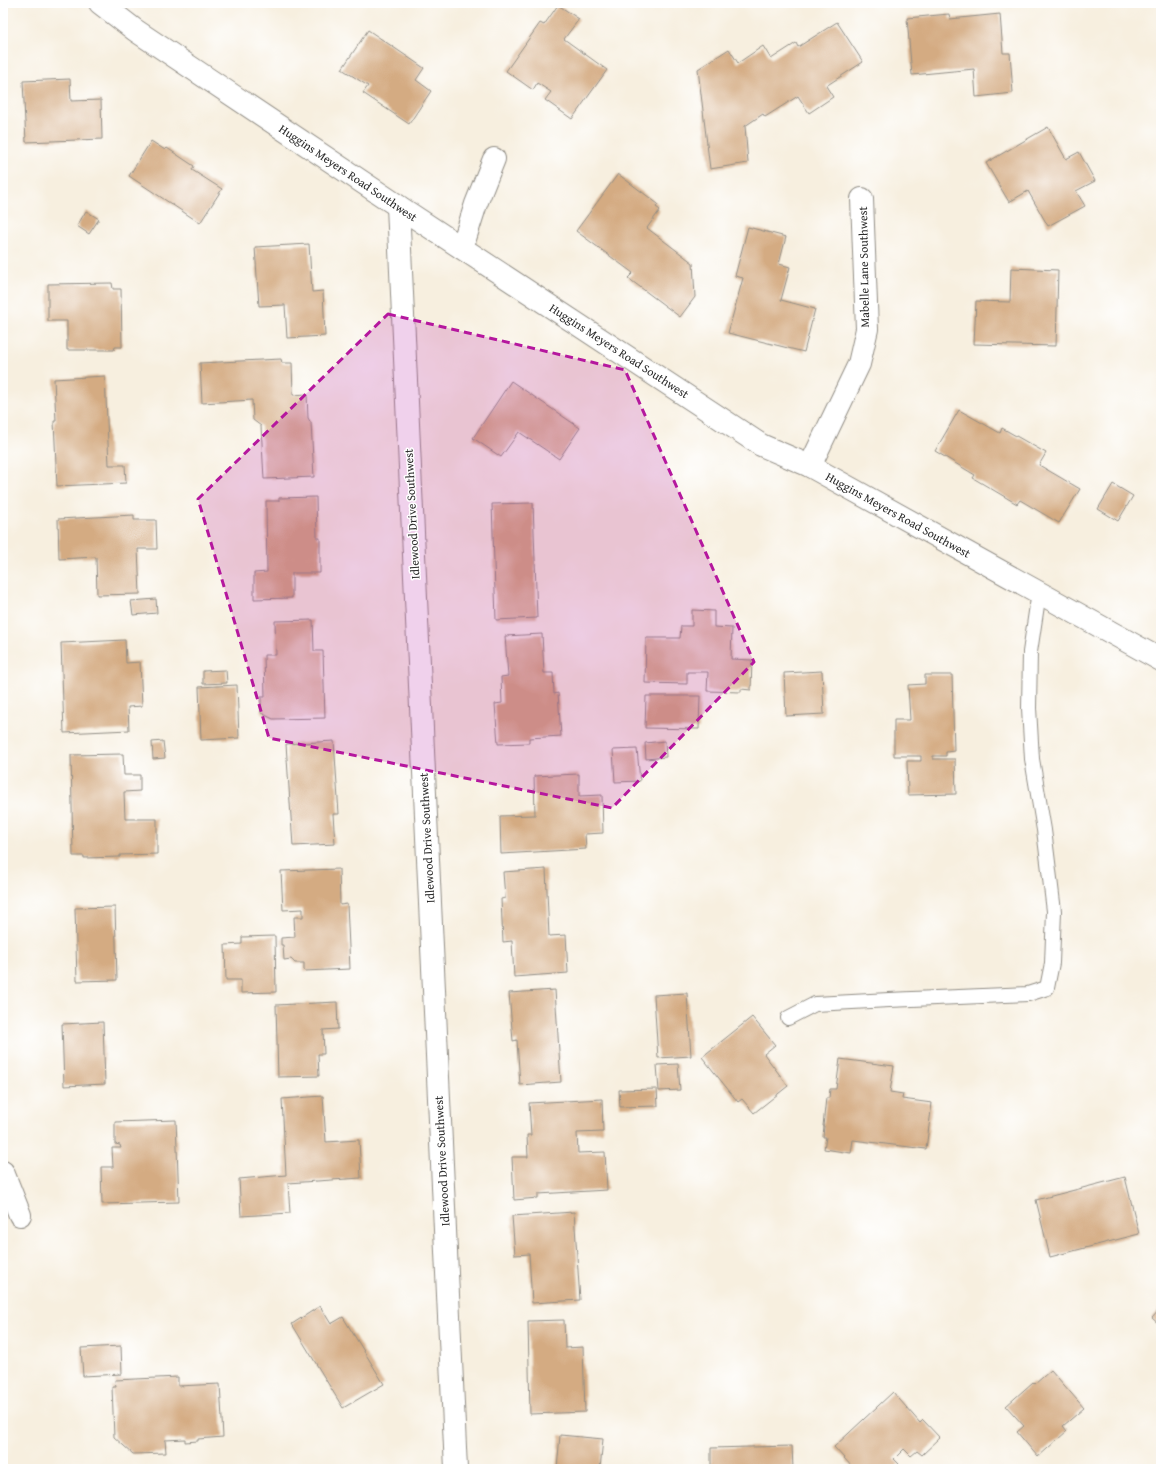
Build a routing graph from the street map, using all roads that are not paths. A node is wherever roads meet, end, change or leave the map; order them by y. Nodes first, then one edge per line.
1 (100, 3) edge
2 (494, 160) dead end
3 (862, 199) dead end
4 (398, 206) junction
5 (463, 243) junction
6 (810, 466) junction
7 (1039, 592) junction
8 (1161, 660) edge
9 (788, 1018) dead end
10 (3, 1172) edge
11 (20, 1215) dead end
12 (456, 1469) edge

1 - 4 street, Huggins Meyers Road Southwest
2 - 5 street
3 - 6 street, Mabelle Lane Southwest
4 - 5 street, Huggins Meyers Road Southwest
4 - 12 street, Idlewood Drive Southwest
5 - 6 street, Huggins Meyers Road Southwest
6 - 7 street, Huggins Meyers Road Southwest
7 - 8 street, Huggins Meyers Road Southwest
7 - 9 lane
10 - 11 street

